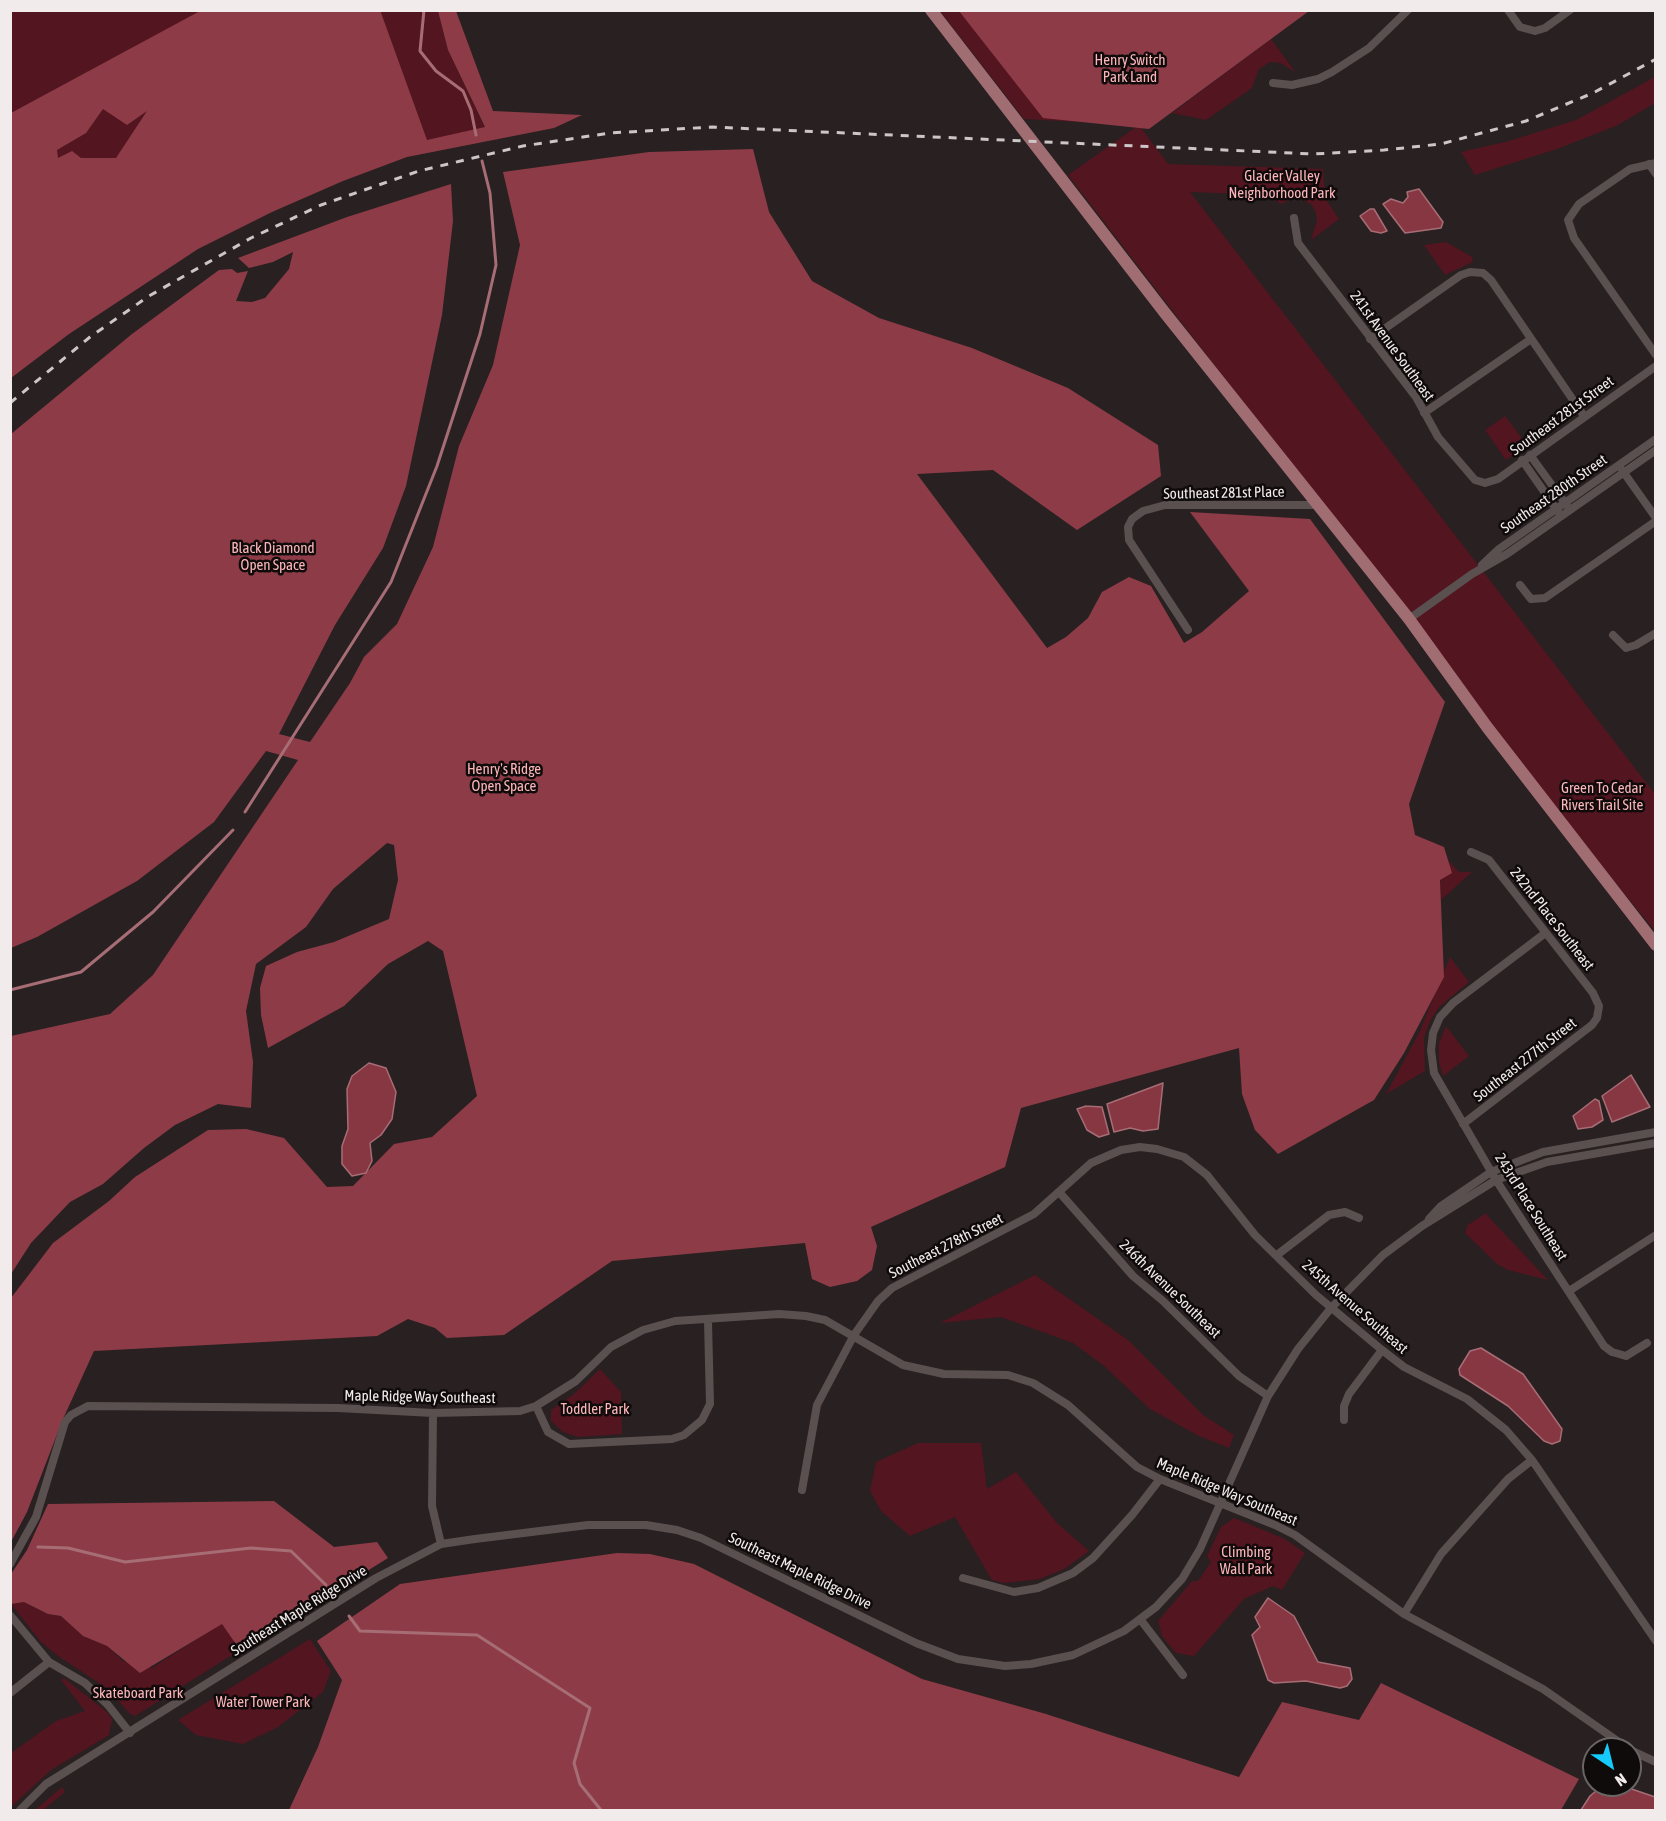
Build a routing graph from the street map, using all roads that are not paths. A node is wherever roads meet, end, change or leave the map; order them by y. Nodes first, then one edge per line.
1 (931, 10) edge
2 (1408, 10) edge
3 (1508, 10) edge
4 (1570, 10) edge
5 (1273, 82) dead end
6 (1652, 164) edge
7 (1656, 174) edge
8 (1294, 218) dead end
9 (1370, 339) junction
10 (1531, 339) junction
11 (1656, 355) edge
12 (1656, 366) edge
13 (1424, 413) junction
14 (1584, 416) junction
15 (1656, 439) edge
16 (1656, 450) edge
17 (1530, 454) junction
18 (1522, 460) junction
19 (1621, 469) junction
20 (1482, 482) joint
21 (1565, 503) junction
22 (1319, 505) junction
23 (1556, 510) junction
24 (1570, 511) junction
25 (1561, 517) junction
26 (1656, 520) edge
27 (1472, 574) junction
28 (1520, 585) dead end
29 (1409, 619) junction
30 (1188, 630) dead end
31 (1656, 633) edge
32 (1613, 635) dead end
33 (1471, 852) dead end
34 (1544, 933) junction
35 (1656, 945) edge
36 (1599, 1014) joint
37 (1463, 1124) junction
38 (1656, 1132) edge
39 (1656, 1143) edge
40 (1140, 1147) joint
41 (1491, 1172) junction
42 (1496, 1180) junction
43 (1060, 1193) junction
44 (1359, 1218) dead end
45 (1422, 1226) junction
46 (1656, 1235) edge
47 (1277, 1255) junction
48 (1569, 1291) junction
49 (1331, 1308) junction
50 (708, 1321) junction
51 (855, 1335) junction
52 (1647, 1343) dead end
53 (1382, 1350) junction
54 (1268, 1396) junction
55 (536, 1406) junction
56 (433, 1413) junction
57 (1344, 1420) dead end
58 (1532, 1460) junction
59 (1160, 1479) junction
60 (802, 1490) dead end
61 (1219, 1502) junction
62 (441, 1544) junction
63 (10, 1564) edge
64 (963, 1578) dead end
65 (1404, 1614) junction
66 (10, 1615) edge
67 (1140, 1620) junction
68 (1656, 1641) edge
69 (49, 1662) junction
70 (1183, 1675) dead end
71 (10, 1693) edge
72 (130, 1733) junction
73 (1613, 1737) edge
74 (1642, 1755) edge
75 (1656, 1762) edge
76 (20, 1810) edge

1 - 22 main road
2 - 5 street
3 - 4 street
6 - 7 street
6 - 11 street
8 - 9 street, 241st Avenue Southeast
9 - 10 street
9 - 13 street, 241st Avenue Southeast
10 - 13 street
10 - 14 street
12 - 14 street, Southeast 281st Street
13 - 20 street, 241st Avenue Southeast
14 - 17 street, Southeast 281st Street
15 - 19 street, Southeast 280th Street
16 - 19 street, Southeast 280th Street
17 - 18 street, Southeast 281st Street
17 - 21 street
18 - 20 street, Southeast 281st Street
18 - 23 street
19 - 21 street, Southeast 280th Street
19 - 24 street, Southeast 280th Street
19 - 26 street
21 - 23 street, Southeast 280th Street
21 - 24 street
22 - 29 main road
22 - 30 street, Southeast 281st Place
23 - 25 street
23 - 27 street, Southeast 280th Street
24 - 25 street, Southeast 280th Street
25 - 27 street, Southeast 280th Street
26 - 28 street
27 - 29 street, Southeast 280th Street
29 - 35 main road
31 - 32 street
33 - 34 street, 242nd Place Southeast
34 - 36 street, 242nd Place Southeast
34 - 37 street, 243rd Place Southeast
36 - 37 street, Southeast 277th Street
37 - 41 street, 243rd Place Southeast
38 - 41 street, Southeast Maple Ridge Drive
39 - 42 street, Southeast Maple Ridge Drive
40 - 43 street, Southeast 278th Street
40 - 47 street, 245th Avenue Southeast
41 - 42 street, 243rd Place Southeast
41 - 45 street, Southeast Maple Ridge Drive
42 - 45 street, Southeast Maple Ridge Drive
42 - 48 street, 243rd Place Southeast
43 - 51 street, Southeast 278th Street
43 - 54 street, 246th Avenue Southeast
44 - 47 street
45 - 49 street, Southeast Maple Ridge Drive
46 - 48 street
47 - 49 street, 245th Avenue Southeast
48 - 52 street, 243rd Place Southeast
49 - 53 street, 245th Avenue Southeast
49 - 54 street, Southeast Maple Ridge Drive
50 - 51 street, Maple Ridge Way Southeast
50 - 55 street, Maple Ridge Way Southeast
50 - 55 street
51 - 59 street, Maple Ridge Way Southeast
51 - 60 street, Southeast 278th Street
53 - 57 street
53 - 58 street, 245th Avenue Southeast
54 - 61 street, Southeast Maple Ridge Drive
55 - 56 street, Maple Ridge Way Southeast
56 - 62 street
56 - 63 street, Maple Ridge Way Southeast
58 - 65 street
58 - 68 street, 245th Avenue Southeast
59 - 61 street, Maple Ridge Way Southeast
59 - 64 street
61 - 65 street, Maple Ridge Way Southeast
61 - 67 street, Southeast Maple Ridge Drive
62 - 67 street, Southeast Maple Ridge Drive
62 - 72 street, Southeast Maple Ridge Drive
65 - 73 street, Maple Ridge Way Southeast
66 - 69 street
67 - 70 street
69 - 71 street
69 - 72 street
72 - 76 street, Southeast Maple Ridge Drive
74 - 75 street, Maple Ridge Way Southeast

